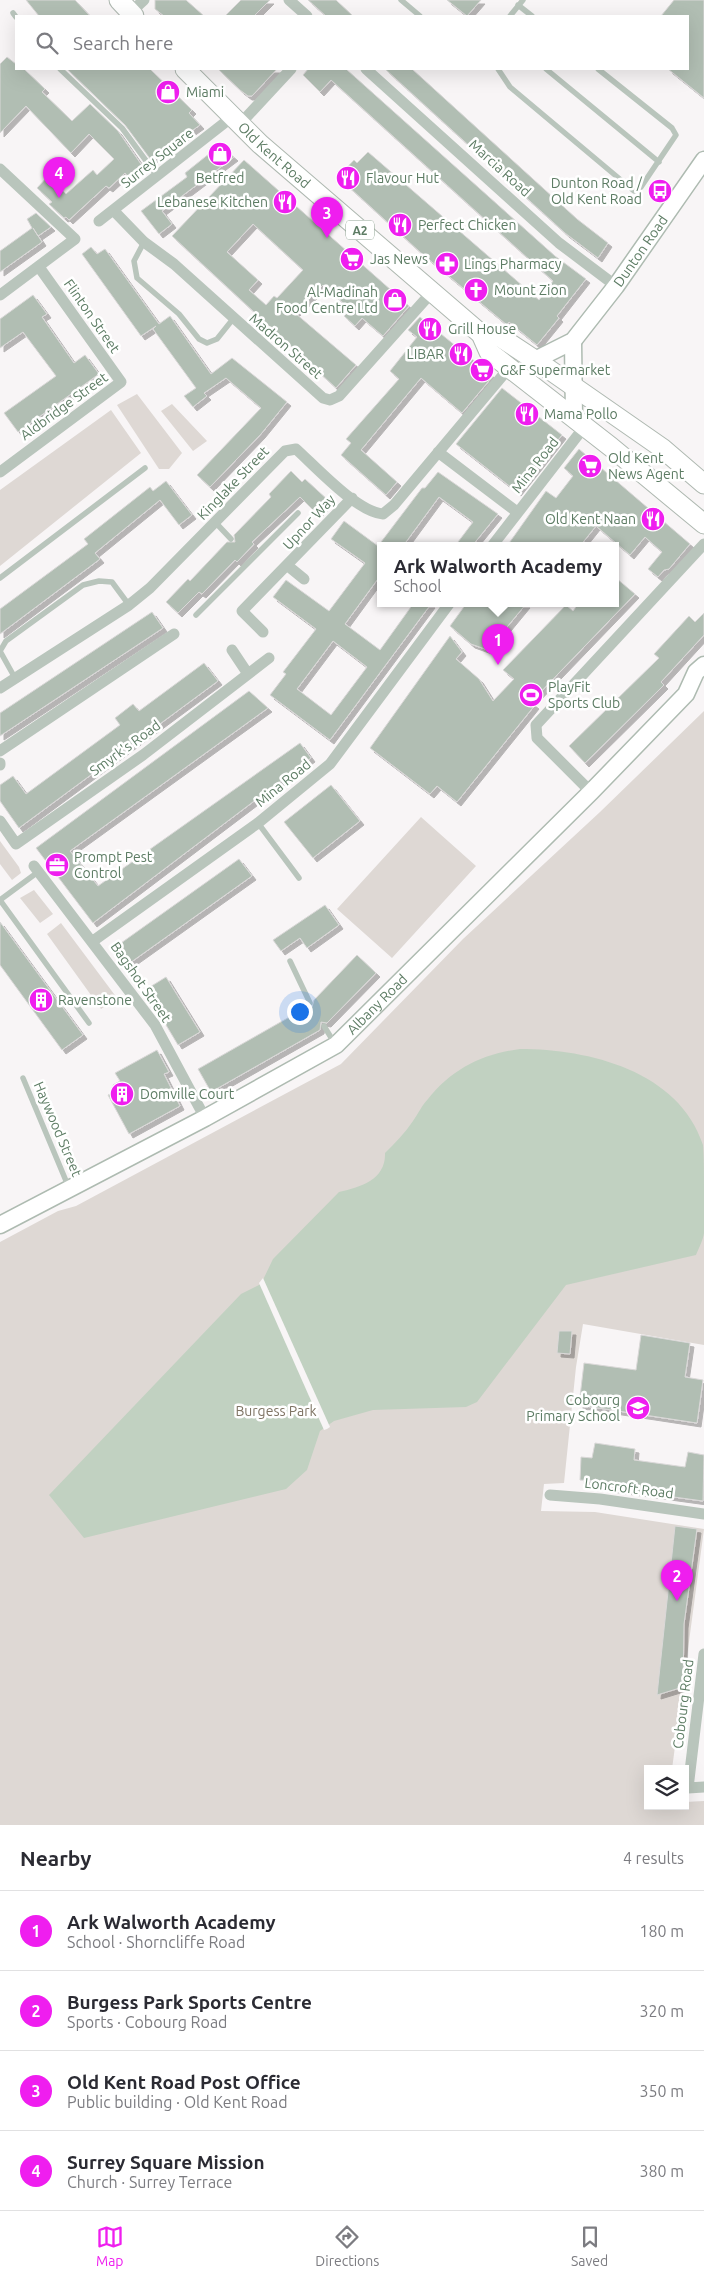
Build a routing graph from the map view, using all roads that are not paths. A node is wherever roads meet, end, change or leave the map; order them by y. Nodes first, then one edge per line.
1 (289, 0) edge
2 (401, 0) edge
3 (521, 3) edge
4 (306, 15) edge
5 (419, 15) edge
6 (511, 15) edge
7 (531, 15) edge
8 (61, 70) edge
9 (186, 70) edge
10 (290, 70) edge
11 (367, 70) edge
12 (499, 70) edge
13 (547, 70) edge
14 (599, 70) edge
15 (236, 121) junction
16 (659, 162) junction
17 (703, 164) edge
18 (0, 169) edge
19 (158, 177) junction
20 (114, 211) junction
21 (99, 221) dead end
22 (144, 242) junction
23 (39, 266) junction
24 (616, 286) junction
25 (432, 292) junction
26 (0, 295) edge
27 (233, 319) junction
28 (482, 334) junction
29 (574, 341) junction
30 (536, 360) junction
31 (509, 368) junction
32 (121, 382) joint
33 (572, 385) junction
34 (579, 422) junction
35 (438, 452) junction
36 (145, 468) dead end
37 (0, 472) edge
38 (704, 484) edge
39 (352, 498) junction
40 (517, 512) junction
41 (298, 513) dead end
42 (215, 522) junction
43 (704, 524) edge
44 (231, 539) dead end
45 (495, 542) edge
46 (704, 544) edge
47 (246, 553) dead end
48 (252, 558) junction
49 (288, 566) junction
50 (0, 578) edge
51 (304, 579) dead end
52 (129, 605) junction
53 (447, 607) edge
54 (196, 615) dead end
55 (263, 632) dead end
56 (174, 634) dead end
57 (232, 650) dead end
58 (269, 658) dead end
59 (704, 665) edge
60 (248, 674) junction
61 (15, 678) junction
62 (704, 687) edge
63 (0, 688) edge
64 (686, 694) junction
65 (0, 751) edge
66 (591, 792) junction
67 (0, 821) edge
68 (258, 823) junction
69 (36, 869) joint
70 (299, 878) dead end
71 (0, 900) edge
72 (93, 941) junction
73 (290, 961) dead end
74 (310, 1003) dead end
75 (88, 1023) dead end
76 (324, 1026) dead end
77 (336, 1046) junction
78 (22, 1078) dead end
79 (204, 1118) junction
80 (69, 1190) junction
81 (0, 1225) edge
82 (550, 1495) dead end
83 (704, 1514) edge
84 (704, 1654) edge
85 (704, 1787) edge

1 - 4 street
2 - 5 lane
3 - 6 lane
3 - 7 lane
8 - 19 lane
9 - 15 highway, Old Kent Road / A2
10 - 15 street, Surrey Square
11 - 24 street, Marcia Road
12 - 16 lane
13 - 16 lane
14 - 16 lane
15 - 19 street, Surrey Square
15 - 25 highway, Old Kent Road / A2
17 - 24 main road, Dunton Road
18 - 23 street
19 - 20 street, Surrey Square
20 - 21 street, Surrey Square
20 - 22 street, Madron Street
22 - 27 street, Madron Street
22 - 27 lane
23 - 26 street
23 - 32 street, Flinton Street
24 - 29 main road, Dunton Road
25 - 27 street, Madron Street
25 - 28 highway, Old Kent Road / A2
28 - 30 highway, Old Kent Road / A2
28 - 31 highway, Old Kent Road / A2
29 - 30 main road, Dunton Road
29 - 33 main road
30 - 33 highway, Old Kent Road / A2
31 - 34 highway, Old Kent Road / A2
31 - 35 street, Kinglake Street
32 - 37 street, Aldbridge Street
33 - 34 main road
33 - 38 highway, Old Kent Road / A2
34 - 40 street, Mina Road
34 - 43 highway, Old Kent Road / A2
35 - 39 street, Kinglake Street
35 - 40 street
36 - 50 lane
39 - 42 street, Kinglake Street
39 - 49 street, Upnor Way
40 - 45 street, Mina Road
41 - 48 lane
42 - 44 lane
42 - 52 street, Kinglake Street
46 - 66 street
47 - 48 lane
48 - 54 lane
49 - 51 street, Upnor Way
49 - 55 street, Upnor Way
52 - 61 street, Kinglake Street
52 - 61 lane
53 - 68 street, Mina Road
56 - 65 street
57 - 60 street
58 - 60 street, Smyrk's Road
59 - 64 main road, Albany Road
60 - 67 street, Smyrk's Road
61 - 63 street, Kinglake Street
62 - 64 main road, Albany Road
64 - 66 main road, Albany Road
66 - 77 main road, Albany Road
68 - 70 lane
68 - 72 street, Mina Road
69 - 71 lane, Bagshot Street
69 - 72 street, Bagshot Street
71 - 75 lane, Bagshot Street
72 - 79 street, Bagshot Street
73 - 74 lane
76 - 77 lane
77 - 79 main road, Albany Road
78 - 80 lane, Haywood Street
79 - 80 main road, Albany Road
80 - 81 main road, Albany Road
82 - 83 street, Loncroft Road
84 - 85 street, Cobourg Road

